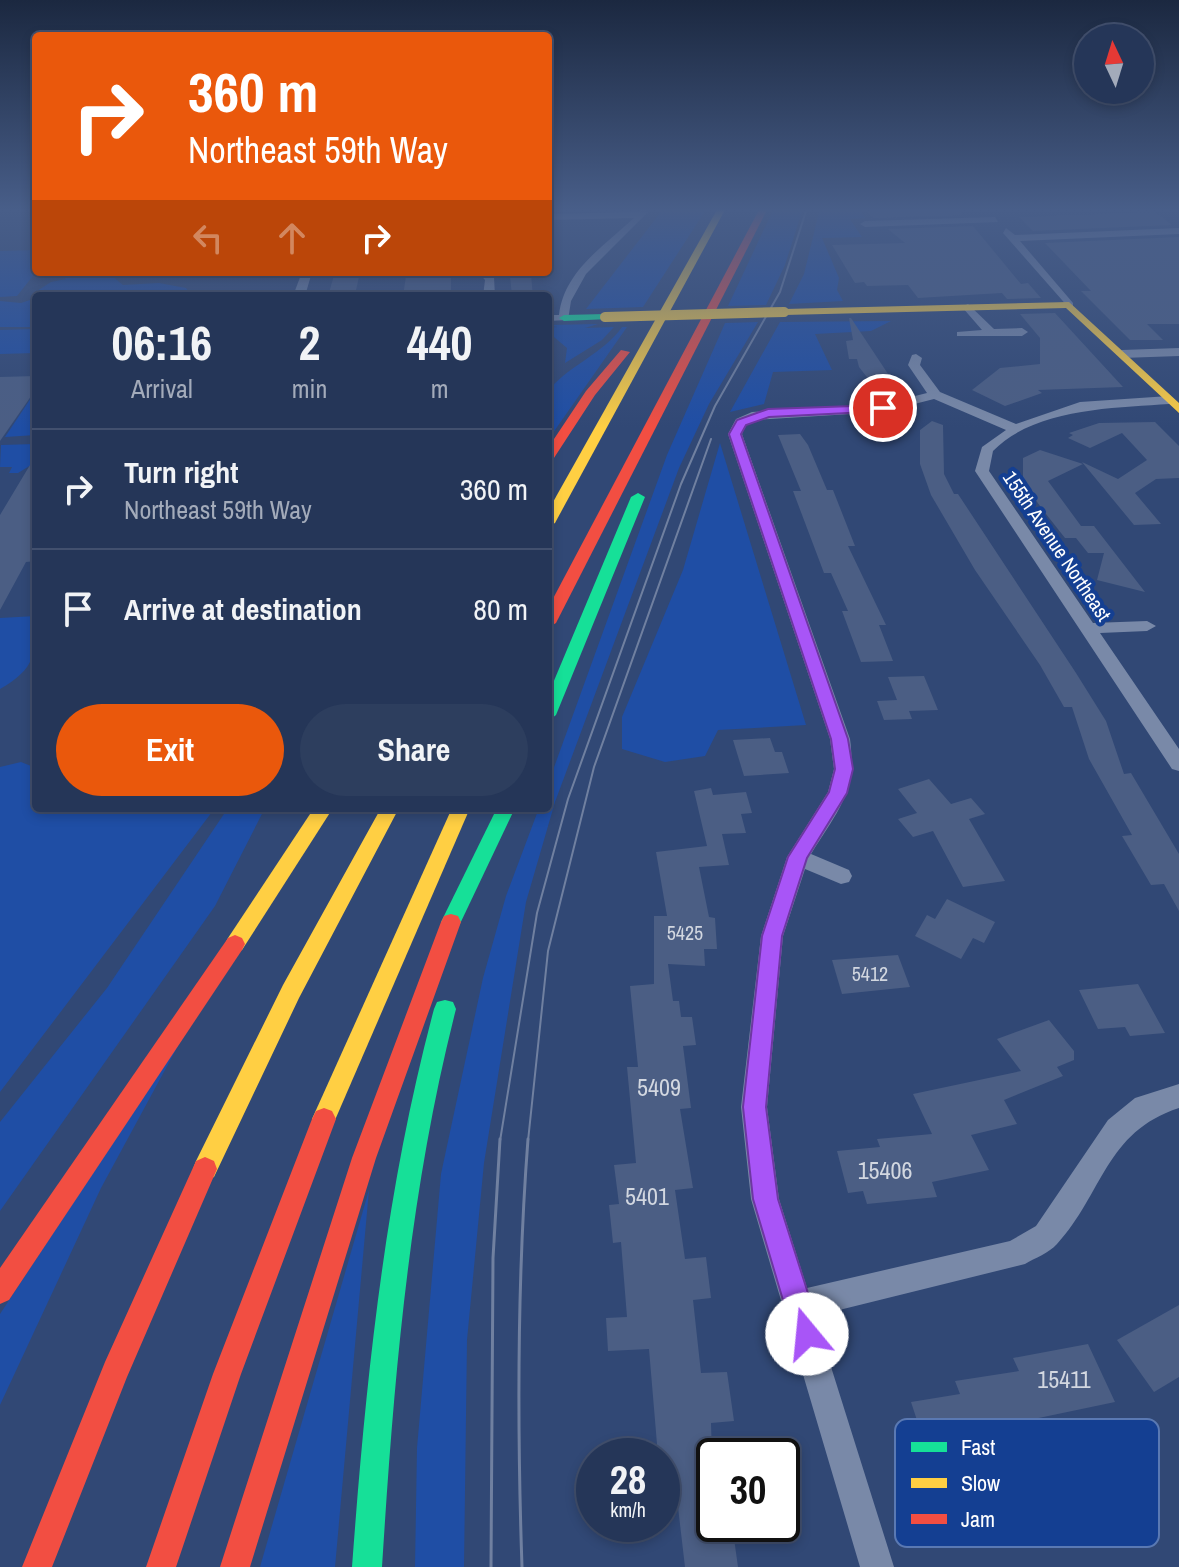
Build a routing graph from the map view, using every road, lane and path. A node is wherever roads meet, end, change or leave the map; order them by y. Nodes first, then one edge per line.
1 (576, 281) edge
2 (680, 281) edge
3 (727, 281) edge
4 (1049, 281) edge
5 (668, 302) junction
6 (1069, 305) junction
7 (968, 307) junction
8 (556, 318) edge
9 (704, 326) junction
10 (1022, 332) dead end
11 (991, 333) junction
12 (961, 334) dead end
13 (1179, 352) edge
14 (1122, 354) junction
15 (916, 358) dead end
16 (935, 395) junction
17 (1174, 404) edge
18 (1016, 429) junction
19 (552, 452) edge
20 (552, 516) edge
21 (552, 615) edge
22 (1147, 626) dead end
23 (1088, 628) junction
24 (552, 706) edge
25 (1179, 764) edge
26 (321, 812) edge
27 (388, 812) edge
28 (459, 812) edge
29 (506, 812) edge
30 (507, 812) edge
31 (798, 857) junction
32 (841, 876) dead end
33 (476, 913) dead end
34 (451, 988) dead end
35 (1179, 1096) edge
36 (0, 1291) edge
37 (799, 1305) junction
38 (37, 1567) edge
39 (161, 1567) edge
40 (235, 1567) edge
41 (367, 1567) edge
42 (877, 1567) edge

1 - 8 street
2 - 5 main road
3 - 9 main road
4 - 6 street
5 - 19 main road
5 - 20 main road
6 - 7 main road
6 - 14 main road
7 - 8 main road, bridge
7 - 11 street
9 - 21 main road
9 - 24 main road
10 - 11 street
11 - 12 street
13 - 14 street
14 - 17 main road
15 - 16 street
16 - 18 street
16 - 31 street
17 - 18 street, 155th Avenue Northeast
18 - 23 street, 155th Avenue Northeast
22 - 23 street
23 - 25 street, 155th Avenue Northeast
26 - 36 main road
27 - 38 main road
28 - 39 main road
29 - 40 main road
30 - 33 main road
31 - 32 street
31 - 37 street
34 - 41 main road
35 - 37 street
37 - 42 street

